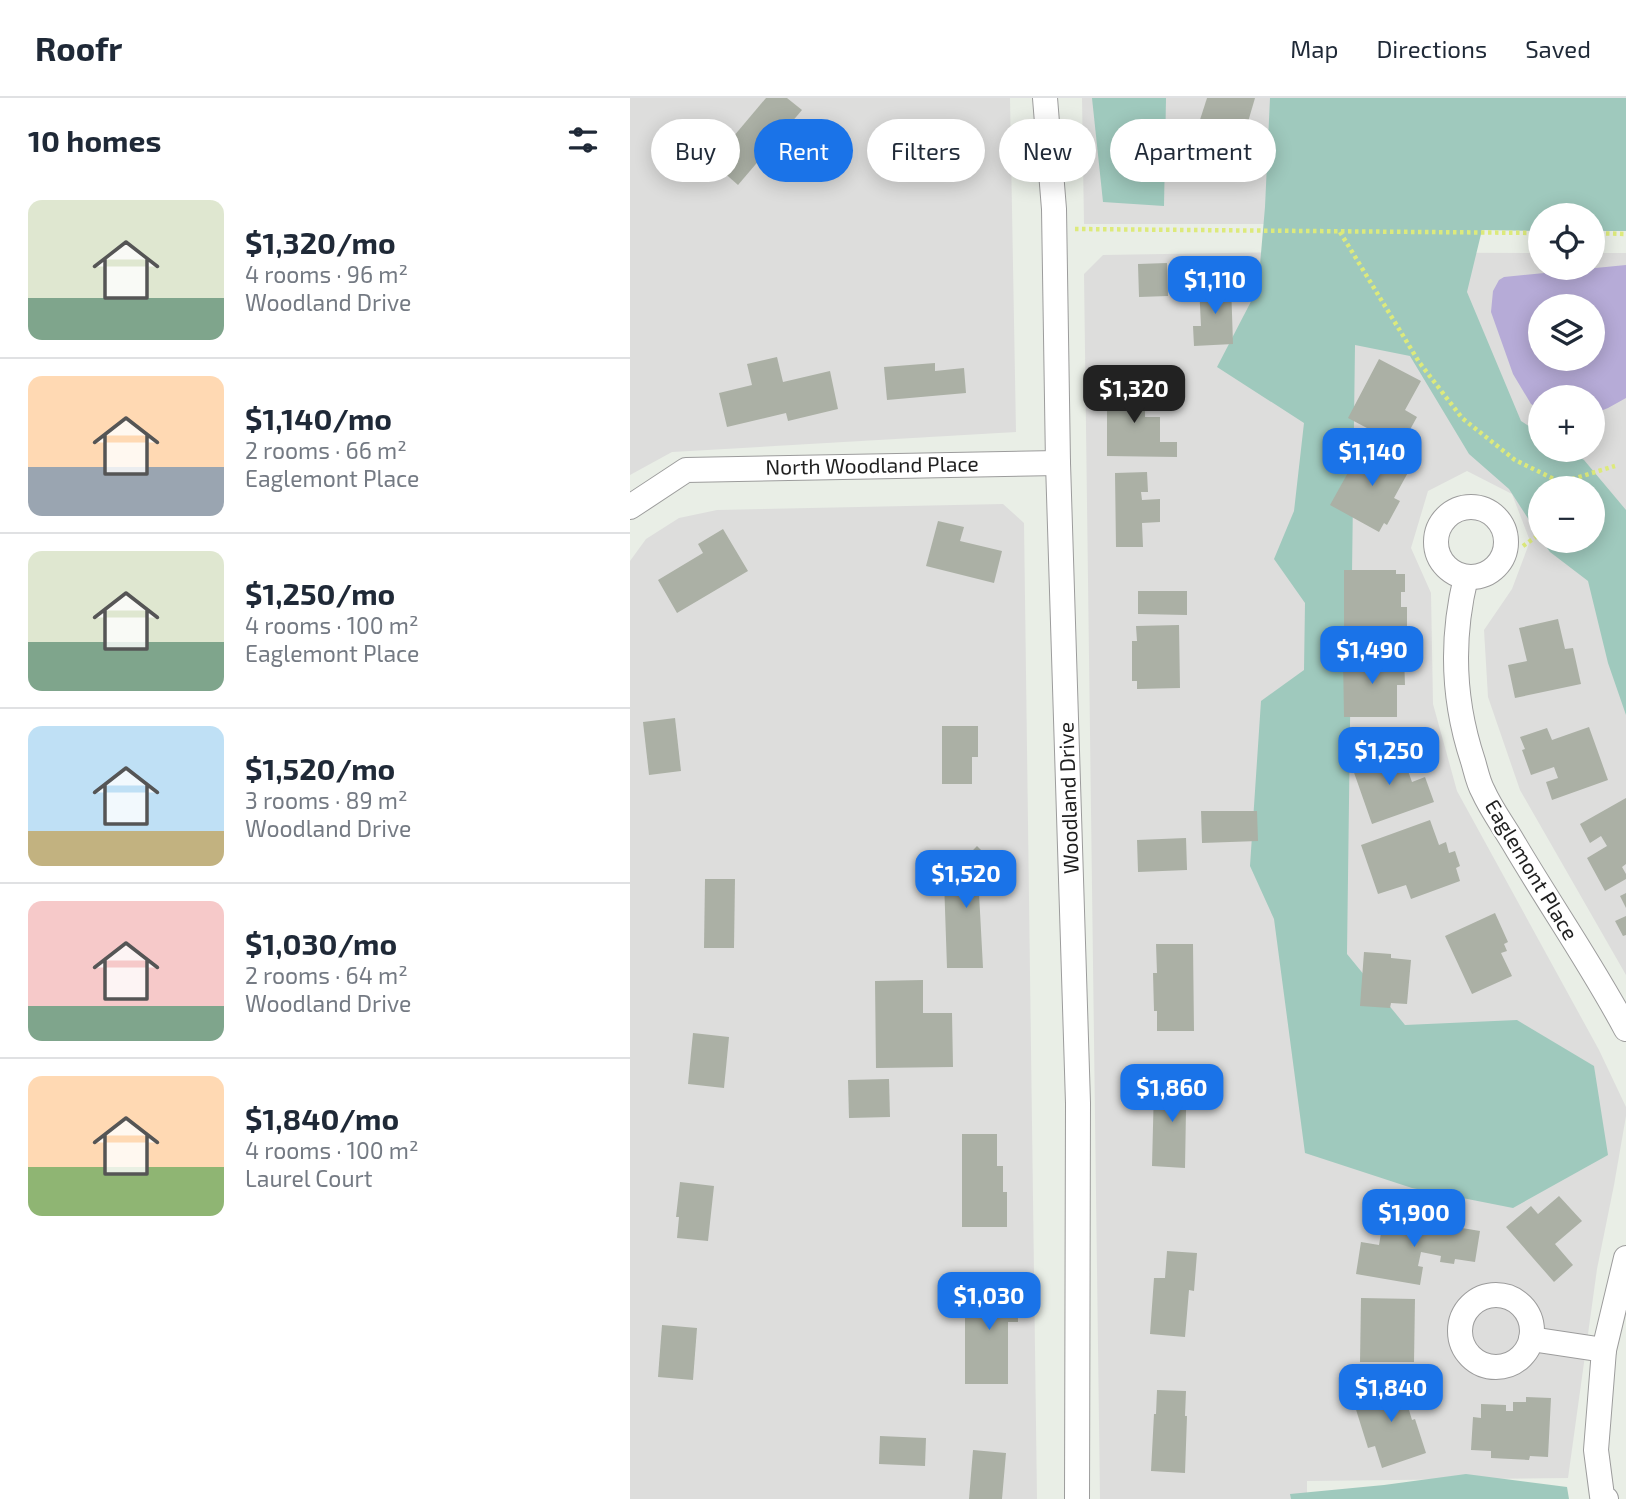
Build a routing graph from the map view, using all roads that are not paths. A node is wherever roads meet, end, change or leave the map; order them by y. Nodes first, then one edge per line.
1 (1045, 98) edge
2 (1058, 463) junction
3 (630, 507) edge
4 (1466, 577) dead end
5 (1626, 1029) edge
6 (1626, 1258) edge
7 (1531, 1339) dead end
8 (1604, 1350) junction
9 (1077, 1499) edge
10 (1606, 1499) edge

1 - 2 street, Woodland Drive
2 - 3 street, North Woodland Place
2 - 9 street, Woodland Drive
4 - 5 street, Eaglemont Place
6 - 8 street
7 - 8 street
8 - 10 street

